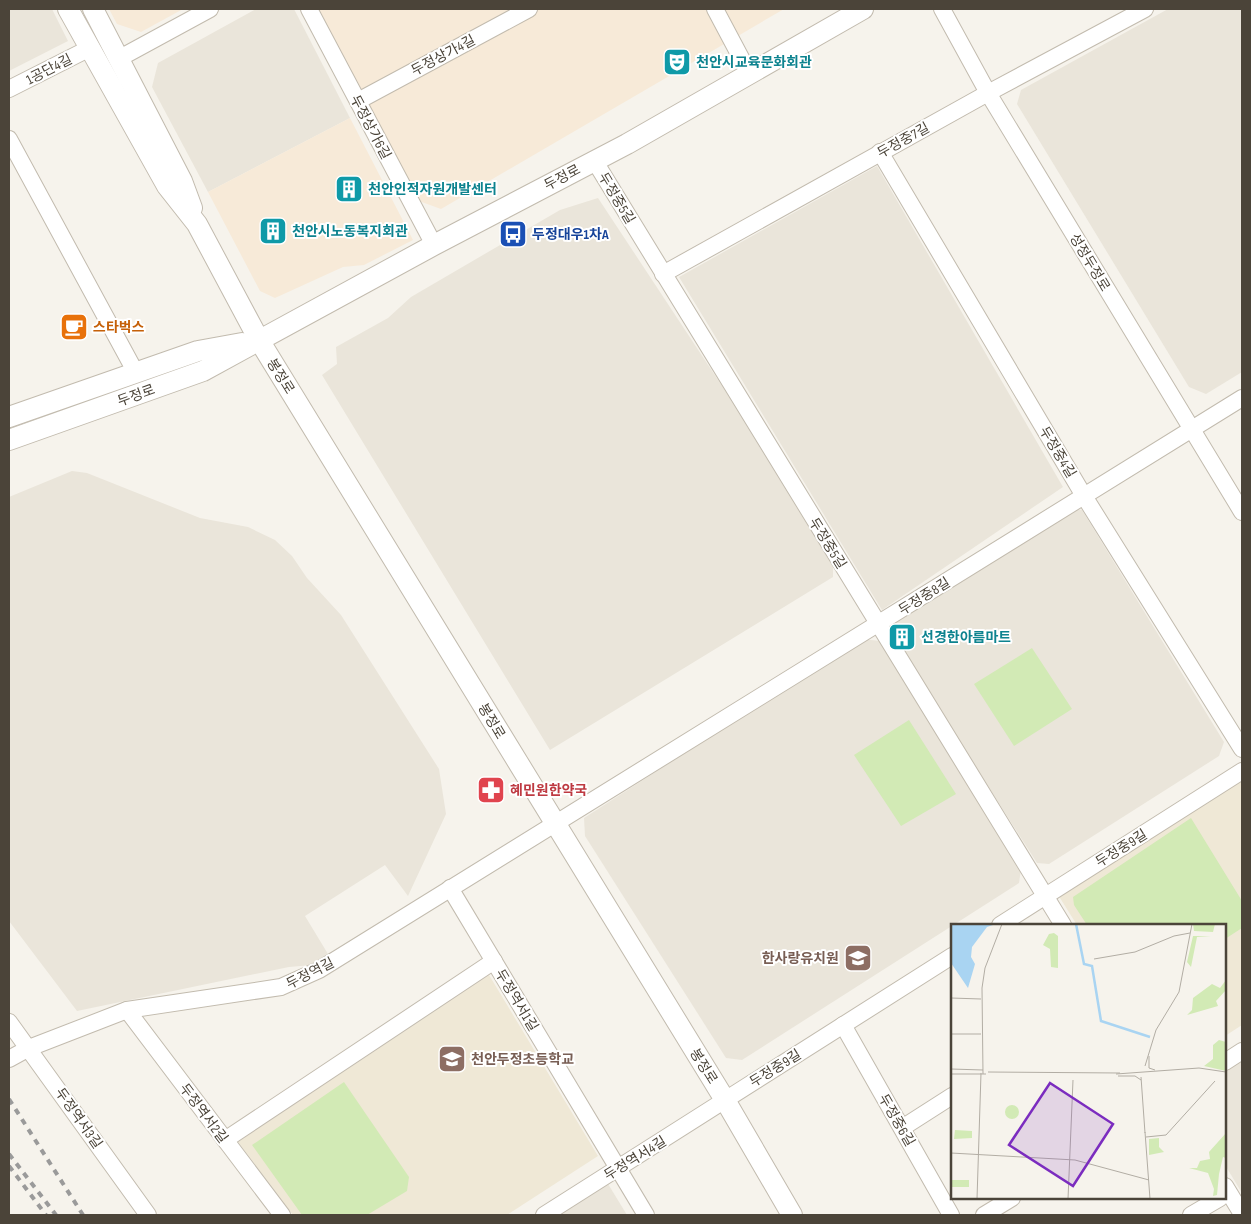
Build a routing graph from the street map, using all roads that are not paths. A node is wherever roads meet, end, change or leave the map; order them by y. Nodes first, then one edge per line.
1 (68, 9) edge
2 (93, 9) edge
3 (210, 9) edge
4 (309, 9) edge
5 (529, 9) edge
6 (715, 9) edge
7 (863, 9) edge
8 (942, 9) edge
9 (1145, 9) edge
10 (90, 48) junction
11 (118, 58) junction
12 (749, 73) junction
13 (9, 89) edge
14 (988, 92) junction
15 (358, 101) junction
16 (9, 139) edge
17 (880, 152) junction
18 (594, 160) junction
19 (197, 224) junction
20 (434, 245) junction
21 (663, 274) junction
22 (259, 340) junction
23 (136, 373) junction
24 (1242, 398) edge
25 (9, 417) edge
26 (1191, 429) junction
27 (9, 440) edge
28 (1084, 496) junction
29 (1242, 512) edge
30 (878, 624) junction
31 (1242, 749) edge
32 (1242, 771) edge
33 (555, 826) junction
34 (450, 888) junction
35 (1045, 896) junction
36 (1002, 924) edge
37 (1062, 924) edge
38 (951, 957) edge
39 (494, 962) junction
40 (127, 1010) junction
41 (9, 1022) edge
42 (843, 1025) junction
43 (29, 1048) junction
44 (1242, 1051) edge
45 (9, 1059) edge
46 (1226, 1061) edge
47 (951, 1097) edge
48 (725, 1100) junction
49 (902, 1128) junction
50 (225, 1140) junction
51 (618, 1168) junction
52 (1226, 1195) edge
53 (1010, 1199) edge
54 (1215, 1199) edge
55 (1242, 1214) edge
56 (148, 1215) edge
57 (282, 1215) edge
58 (544, 1215) edge
59 (646, 1215) edge
60 (792, 1215) edge
61 (951, 1215) edge
62 (984, 1215) edge
63 (1191, 1215) edge

1 - 10 street, 봉정로
2 - 11 street, 봉정로
3 - 11 street
4 - 15 street, 두정상가6길
5 - 15 street, 두정상가4길
6 - 12 street
7 - 12 street, 두정로
8 - 14 street, 성정두정로
9 - 14 street, 두정중7길
10 - 13 street, 1공단4길
10 - 19 street, 봉정로
11 - 19 street, 봉정로
12 - 18 street, 두정로
14 - 17 street, 두정중7길
14 - 26 street, 성정두정로
15 - 20 street, 두정상가6길
16 - 23 street
17 - 21 street, 두정중7길
17 - 28 street, 두정중4길
18 - 20 street, 두정로
18 - 21 street, 두정중5길
19 - 22 street, 봉정로
20 - 22 street, 두정로
21 - 30 street, 두정중5길
22 - 23 street, 두정로
22 - 27 street, 두정로
22 - 33 street, 봉정로
23 - 25 street, 두정로
24 - 26 street, 두정중8길
26 - 28 street, 두정중8길
26 - 29 street, 성정두정로
28 - 30 street, 두정중8길
28 - 31 street, 두정중4길
30 - 33 street, 두정중8길
30 - 35 street, 두정중5길
32 - 35 street, 두정중9길
33 - 34 street, 두정역길
33 - 48 street, 봉정로
34 - 39 street, 두정역서1길
34 - 40 street, 두정역길
35 - 36 street, 두정중9길
35 - 37 street, 두정중5길
38 - 42 street, 두정중9길
39 - 50 street
39 - 51 street, 두정역서1길
40 - 43 street, 두정역길
40 - 50 street, 두정역서2길
41 - 43 street, 두정역서3길
42 - 48 street, 두정중9길
42 - 49 street, 두정중6길
43 - 45 street, 두정역길
43 - 56 street, 두정역서3길
44 - 46 street
47 - 49 street
48 - 51 street, 두정역서4길
48 - 60 street, 봉정로
49 - 61 street, 두정중6길
50 - 57 street, 두정역서2길
51 - 58 street, 두정역서4길
51 - 59 street, 두정역서1길
52 - 55 street
53 - 62 street
54 - 63 street

